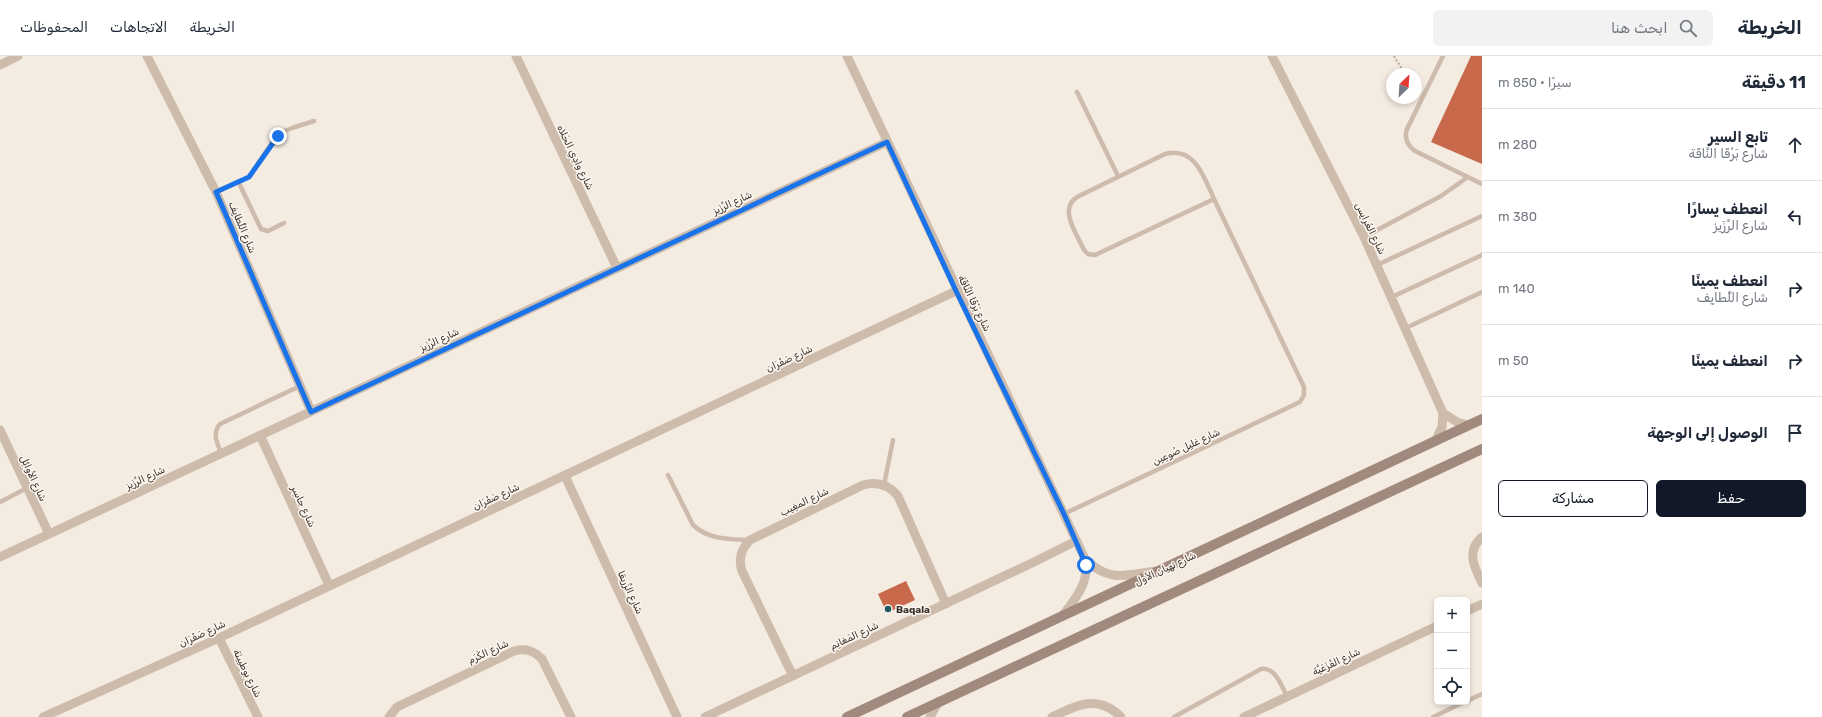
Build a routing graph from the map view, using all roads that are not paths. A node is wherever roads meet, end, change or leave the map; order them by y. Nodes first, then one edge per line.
1 (18, 56) edge
2 (147, 56) edge
3 (516, 56) edge
4 (847, 56) edge
5 (1272, 56) edge
6 (1443, 56) edge
7 (0, 65) edge
8 (1077, 92) dead end
9 (314, 121) dead end
10 (887, 142) junction
11 (1118, 176) junction
12 (1468, 177) junction
13 (239, 183) junction
14 (1482, 184) edge
15 (216, 192) junction
16 (1214, 199) junction
17 (1482, 216) edge
18 (284, 223) dead end
19 (1364, 237) junction
20 (1482, 255) edge
21 (1377, 265) junction
22 (617, 268) junction
23 (956, 291) junction
24 (1482, 292) edge
25 (1392, 297) junction
26 (1406, 328) junction
27 (300, 386) junction
28 (311, 412) junction
29 (1443, 413) junction
30 (1482, 419) edge
31 (1467, 426) junction
32 (0, 430) edge
33 (260, 435) junction
34 (894, 440) dead end
35 (1436, 440) junction
36 (1482, 449) edge
37 (221, 453) junction
38 (668, 475) dead end
39 (565, 476) junction
40 (884, 485) junction
41 (27, 488) junction
42 (0, 502) edge
43 (1064, 514) junction
44 (49, 534) junction
45 (1482, 537) edge
46 (750, 540) junction
47 (1076, 541) junction
48 (0, 557) edge
49 (1085, 559) junction
50 (1161, 570) junction
51 (1482, 583) edge
52 (329, 585) junction
53 (946, 604) junction
54 (1482, 604) edge
55 (1470, 610) edge
56 (1063, 615) junction
57 (1434, 627) edge
58 (219, 638) junction
59 (793, 676) junction
60 (1482, 694) edge
61 (1287, 696) junction
62 (1470, 699) edge
63 (940, 700) junction
64 (1458, 705) edge
65 (43, 717) edge
66 (258, 717) edge
67 (389, 717) edge
68 (571, 717) edge
69 (677, 717) edge
70 (705, 717) edge
71 (847, 717) edge
72 (907, 717) edge
73 (930, 717) edge
74 (1052, 717) edge
75 (1120, 717) edge
76 (1174, 717) edge
77 (1244, 717) edge
78 (1433, 717) edge

1 - 7 street
2 - 15 street, شارع اللَّطايِف
3 - 22 street, شارع وادِي الحَلاه
4 - 10 street, شارع بَرْقَا النَّاقَة
5 - 19 street, شارع الغَرايِس
6 - 12 lane
8 - 11 lane
9 - 13 lane
10 - 22 street, شارع الرِّزَيز
10 - 23 street, شارع بَرْقَا النَّاقَة
11 - 16 lane
11 - 16 lane
12 - 14 lane
12 - 19 lane
13 - 15 lane
13 - 18 lane
15 - 27 street, شارع اللَّطايِف
16 - 43 lane, شارع غليل صُوعِين
17 - 21 lane
19 - 21 street, شارع الغَرايِس
20 - 25 lane
21 - 25 street, شارع الغَرايِس
22 - 28 street, شارع الرِّزَيز
23 - 39 street, شارع صَفْرَان
23 - 43 street, شارع بَرْقَا النَّاقَة
24 - 26 lane
25 - 26 street, شارع الغَرايِس
26 - 29 street, شارع الغَرايِس
27 - 28 street, شارع اللَّطايِف
27 - 37 lane
28 - 33 street, شارع الرِّزَيز
29 - 31 street
29 - 35 street
30 - 31 main road, شارع نهيان الأول
31 - 35 main road, شارع نهيان الأول
32 - 41 street, شارع الأوائِل
33 - 37 street, شارع الرِّزَيز
33 - 52 street, شارع جاسِر
34 - 40 lane
35 - 50 main road, شارع نهيان الأول
36 - 63 main road
37 - 44 street, شارع الرِّزَيز
38 - 46 lane
39 - 52 street, شارع صَفْرَان
39 - 69 street, شارع الزِّريقا
40 - 46 street, شارع المغِيب
40 - 53 street
41 - 42 lane
41 - 44 street, شارع الأوائِل
43 - 47 street, شارع بَرْقَا النَّاقَة
44 - 48 street, شارع الرِّزَيز
45 - 51 street
46 - 59 street
47 - 49 street, شارع بَرْقَا النَّاقَة
47 - 53 street, شارع المَغانِم
49 - 50 street, شارع بَرْقَا النَّاقَة
49 - 56 street, شارع بَرْقَا النَّاقَة
50 - 56 main road, شارع نهيان الأول
52 - 58 street, شارع صَفْرَان
53 - 59 street, شارع المَغانِم
54 - 55 street
56 - 71 main road, شارع نهيان الأول
57 - 61 street, شارع الفْزَعَيَّة
58 - 65 street, شارع صَفْرَان
58 - 66 street, شارع بوطيينَة
59 - 70 street, شارع المَغانِم
60 - 62 lane
61 - 76 lane
61 - 77 street, شارع الفْزَعَيَّة
63 - 72 main road
63 - 73 street
64 - 78 lane
67 - 68 street, شارع الكَرَم
74 - 75 street

